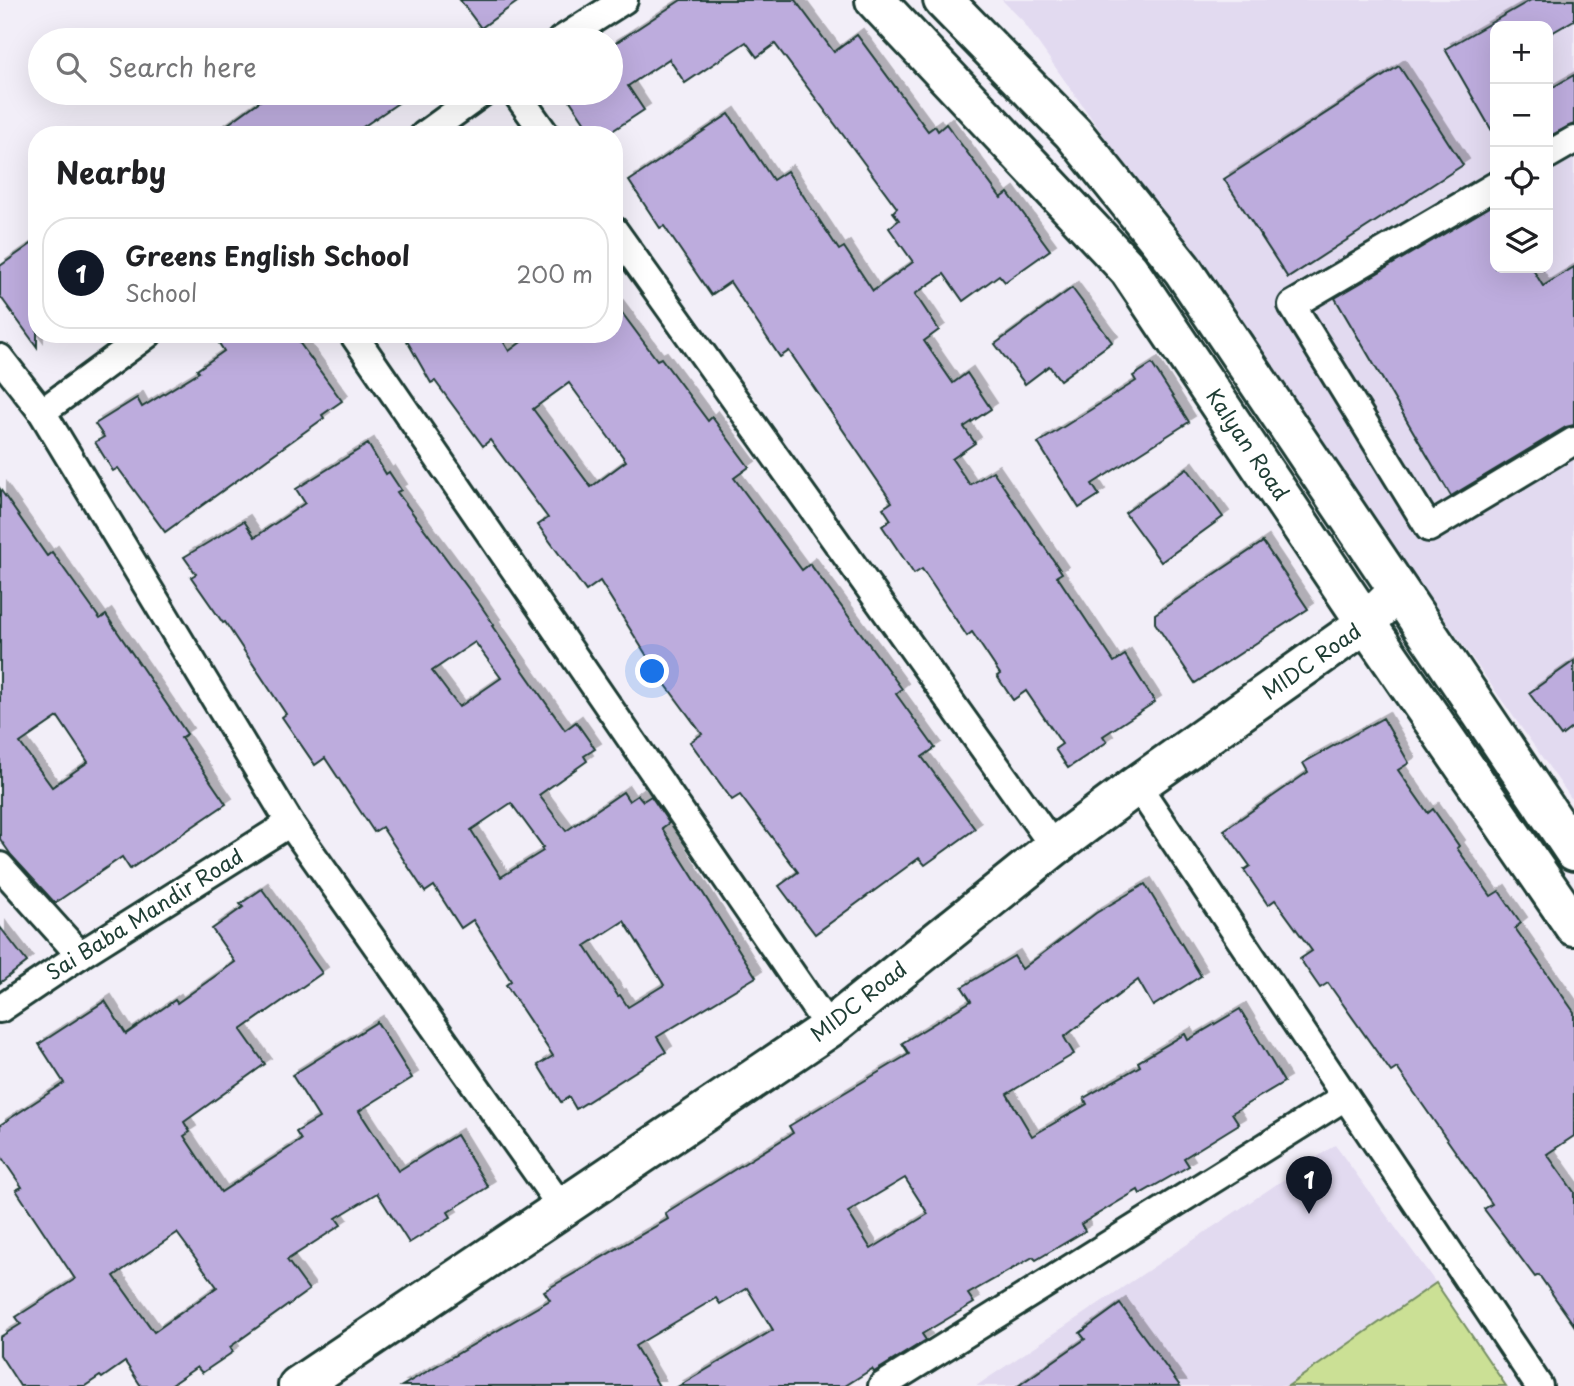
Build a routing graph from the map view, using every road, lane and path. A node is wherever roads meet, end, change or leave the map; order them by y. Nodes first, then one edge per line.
1 (624, 0) edge
2 (875, 0) edge
3 (943, 0) edge
4 (580, 28) edge
5 (465, 105) edge
6 (525, 105) edge
7 (436, 126) edge
8 (540, 126) edge
9 (1574, 140) edge
10 (1553, 152) edge
11 (1490, 189) edge
12 (623, 243) edge
13 (136, 343) edge
14 (359, 343) edge
15 (1232, 343) junction
16 (0, 358) edge
17 (1193, 366) junction
18 (42, 412) junction
19 (1574, 441) edge
20 (1398, 590) junction
21 (1367, 624) junction
22 (1137, 785) junction
23 (290, 824) junction
24 (1054, 848) junction
25 (1574, 851) edge
26 (0, 866) edge
27 (1574, 926) edge
28 (80, 954) junction
29 (0, 1009) edge
30 (829, 1028) junction
31 (1345, 1097) junction
32 (562, 1208) junction
33 (298, 1386) edge
34 (882, 1386) edge
35 (1539, 1386) edge

1 - 4 street
2 - 17 main road, Kalyan Road
3 - 15 main road
5 - 7 street
6 - 8 street
9 - 10 street
11 - 19 street
12 - 24 street
13 - 18 street
14 - 30 street
15 - 17 main road
15 - 20 main road
16 - 18 street
17 - 21 main road, Kalyan Road
18 - 23 street
20 - 21 main road, MIDC Road
20 - 25 main road
21 - 22 main road, MIDC Road
21 - 27 main road, Kalyan Road
22 - 24 main road, MIDC Road
22 - 31 street
23 - 28 street, Sai Baba Mandir Road
23 - 32 street
24 - 30 main road, MIDC Road
26 - 28 street
28 - 29 street, Sai Baba Mandir Road
30 - 32 main road, MIDC Road
31 - 34 street
31 - 35 street
32 - 33 main road, MIDC Road

